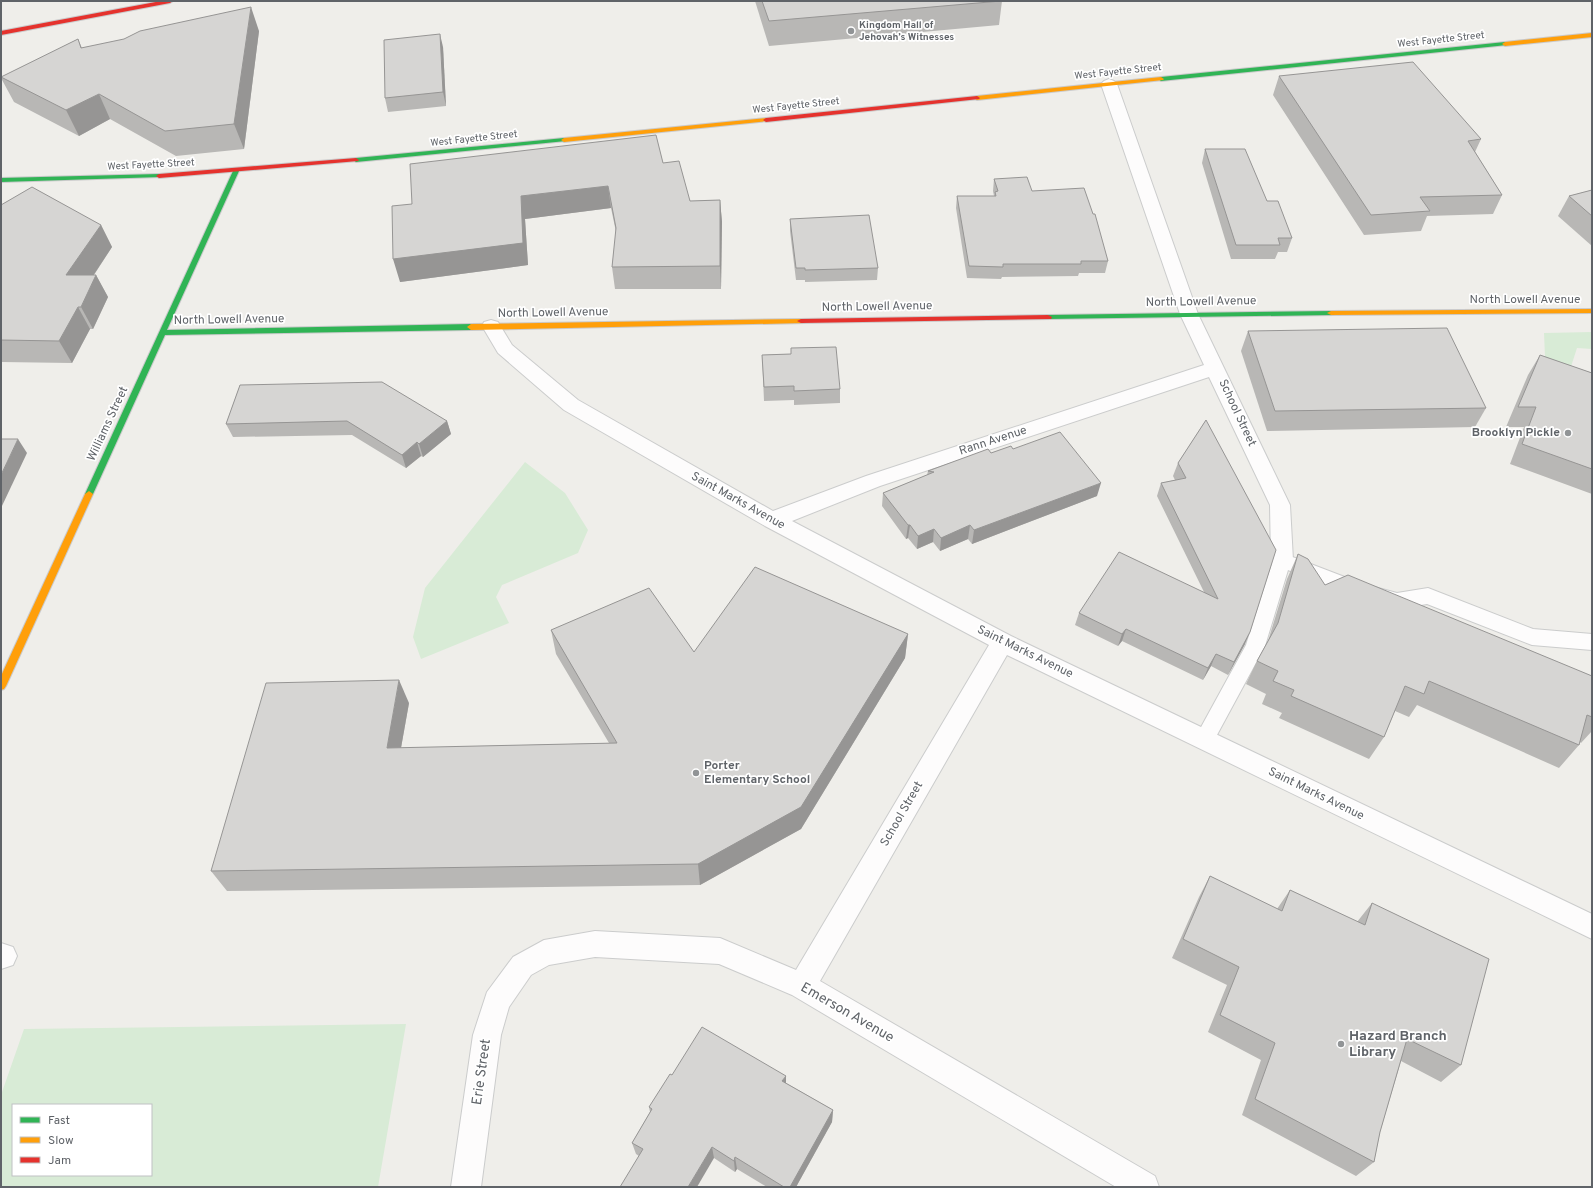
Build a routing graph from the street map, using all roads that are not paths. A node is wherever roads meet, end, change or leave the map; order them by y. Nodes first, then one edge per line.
1 (170, 1) edge
2 (1, 33) edge
3 (1592, 36) edge
4 (1109, 84) junction
5 (236, 172) junction
6 (1, 180) edge
7 (1592, 311) edge
8 (1189, 314) junction
9 (491, 326) junction
10 (162, 333) junction
11 (1215, 368) junction
12 (772, 520) junction
13 (1282, 560) junction
14 (1003, 642) junction
15 (1592, 642) edge
16 (1, 686) edge
17 (1204, 740) junction
18 (1592, 927) edge
19 (522, 966) joint
20 (802, 986) junction
21 (466, 1187) edge
22 (1144, 1187) edge

1 - 2 street
3 - 4 street, West Fayette Street
4 - 5 street, West Fayette Street
4 - 8 street, School Street
5 - 6 street, West Fayette Street
5 - 10 street, Williams Street
7 - 8 street, North Lowell Avenue
8 - 9 street, North Lowell Avenue
8 - 11 street, School Street
9 - 10 street, North Lowell Avenue
9 - 12 street, Saint Marks Avenue
10 - 16 street, Williams Street
11 - 12 street, Rann Avenue
11 - 13 street, School Street
12 - 14 street, Saint Marks Avenue
13 - 15 lane
13 - 17 lane, School Street
14 - 17 street, Saint Marks Avenue
14 - 20 street, School Street
17 - 18 street, Saint Marks Avenue
19 - 20 street, Emerson Avenue
19 - 21 street, Erie Street
20 - 22 street, Emerson Avenue

